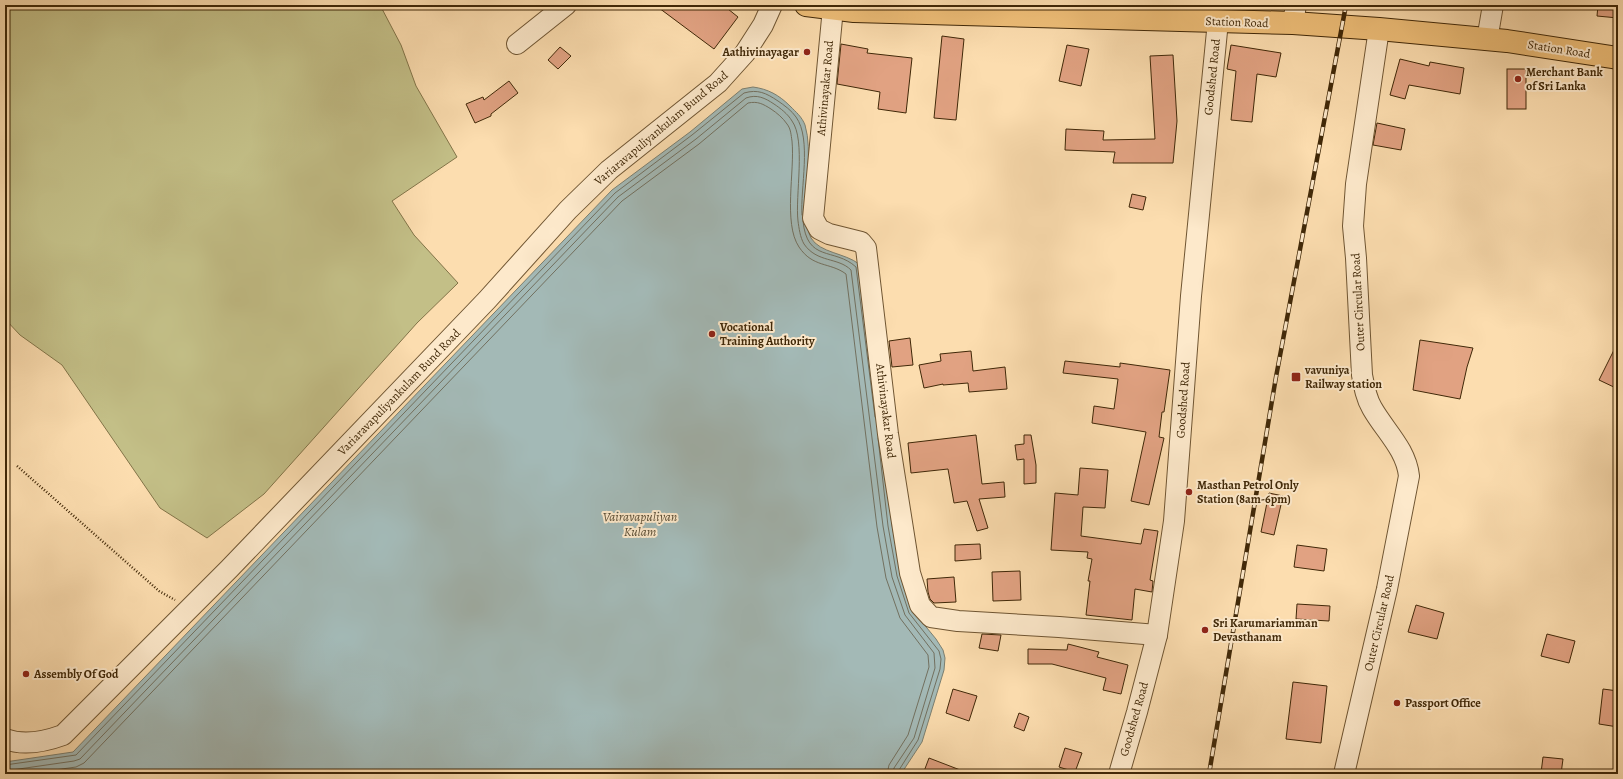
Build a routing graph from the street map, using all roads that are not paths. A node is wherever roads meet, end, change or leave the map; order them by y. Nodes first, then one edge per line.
1 (566, 5) edge
2 (772, 5) edge
3 (806, 5) edge
4 (1493, 5) edge
5 (833, 8) junction
6 (1035, 10) edge
7 (1295, 14) edge
8 (1218, 21) junction
9 (1379, 29) junction
10 (1487, 40) junction
11 (516, 44) dead end
12 (1618, 58) edge
13 (1157, 635) junction
14 (5, 739) edge
15 (1119, 774) edge
16 (1344, 774) edge

1 - 11 street
2 - 14 street, Variaravapuliyankulam Bund Road
3 - 5 main road, Station Road
4 - 10 street
5 - 6 main road, Station Road
5 - 13 street, Athivinayakar Road
6 - 8 main road, Station Road
7 - 8 main road, Station Road
7 - 9 main road, Station Road
8 - 13 street, Goodshed Road
9 - 10 main road, Station Road
9 - 16 street, Outer Circular Road
10 - 12 main road, Station Road
13 - 15 street, Goodshed Road

